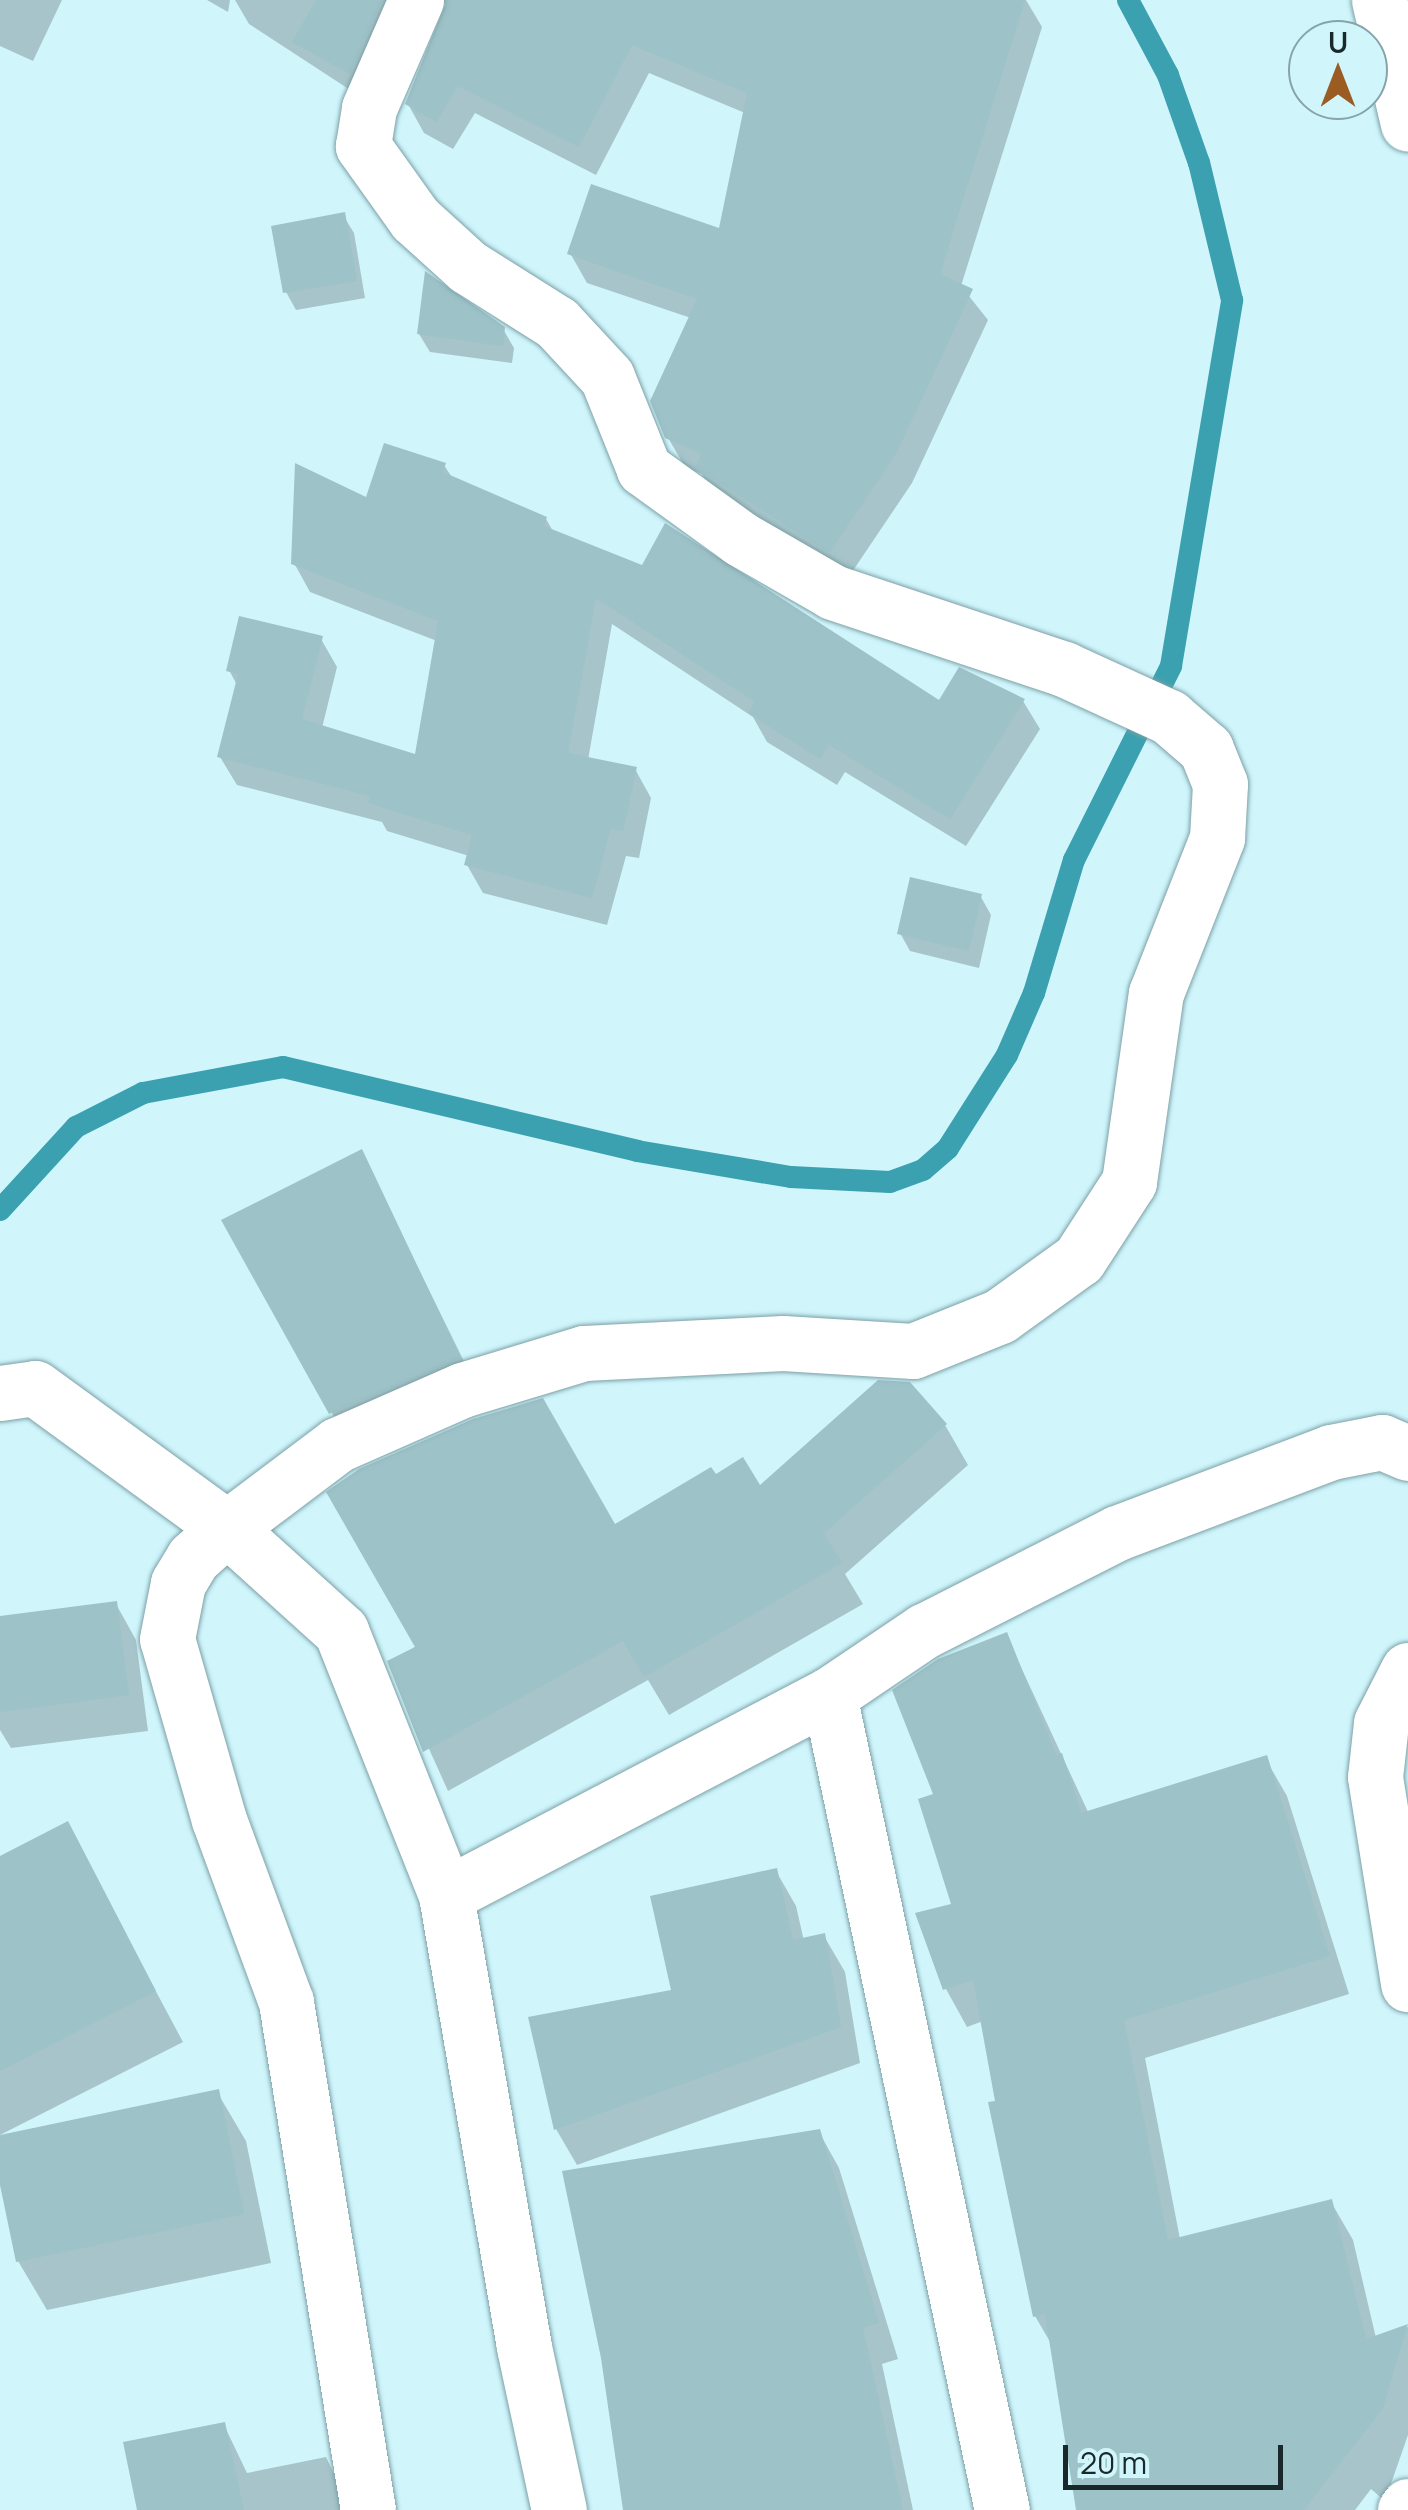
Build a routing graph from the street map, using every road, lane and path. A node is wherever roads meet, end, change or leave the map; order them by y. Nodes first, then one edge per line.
1 (416, 0) edge
2 (1379, 0) edge
3 (1408, 124) edge
4 (0, 1393) edge
5 (1408, 1453) edge
6 (227, 1528) junction
7 (1408, 1670) edge
8 (828, 1695) junction
9 (446, 1895) junction
10 (1408, 1984) edge
11 (368, 2510) edge
12 (560, 2510) edge
13 (1002, 2510) edge

1 - 6 street
2 - 3 street
4 - 6 street
5 - 8 street
6 - 9 street
6 - 11 street
7 - 10 street
8 - 9 street
8 - 13 street
9 - 12 street

